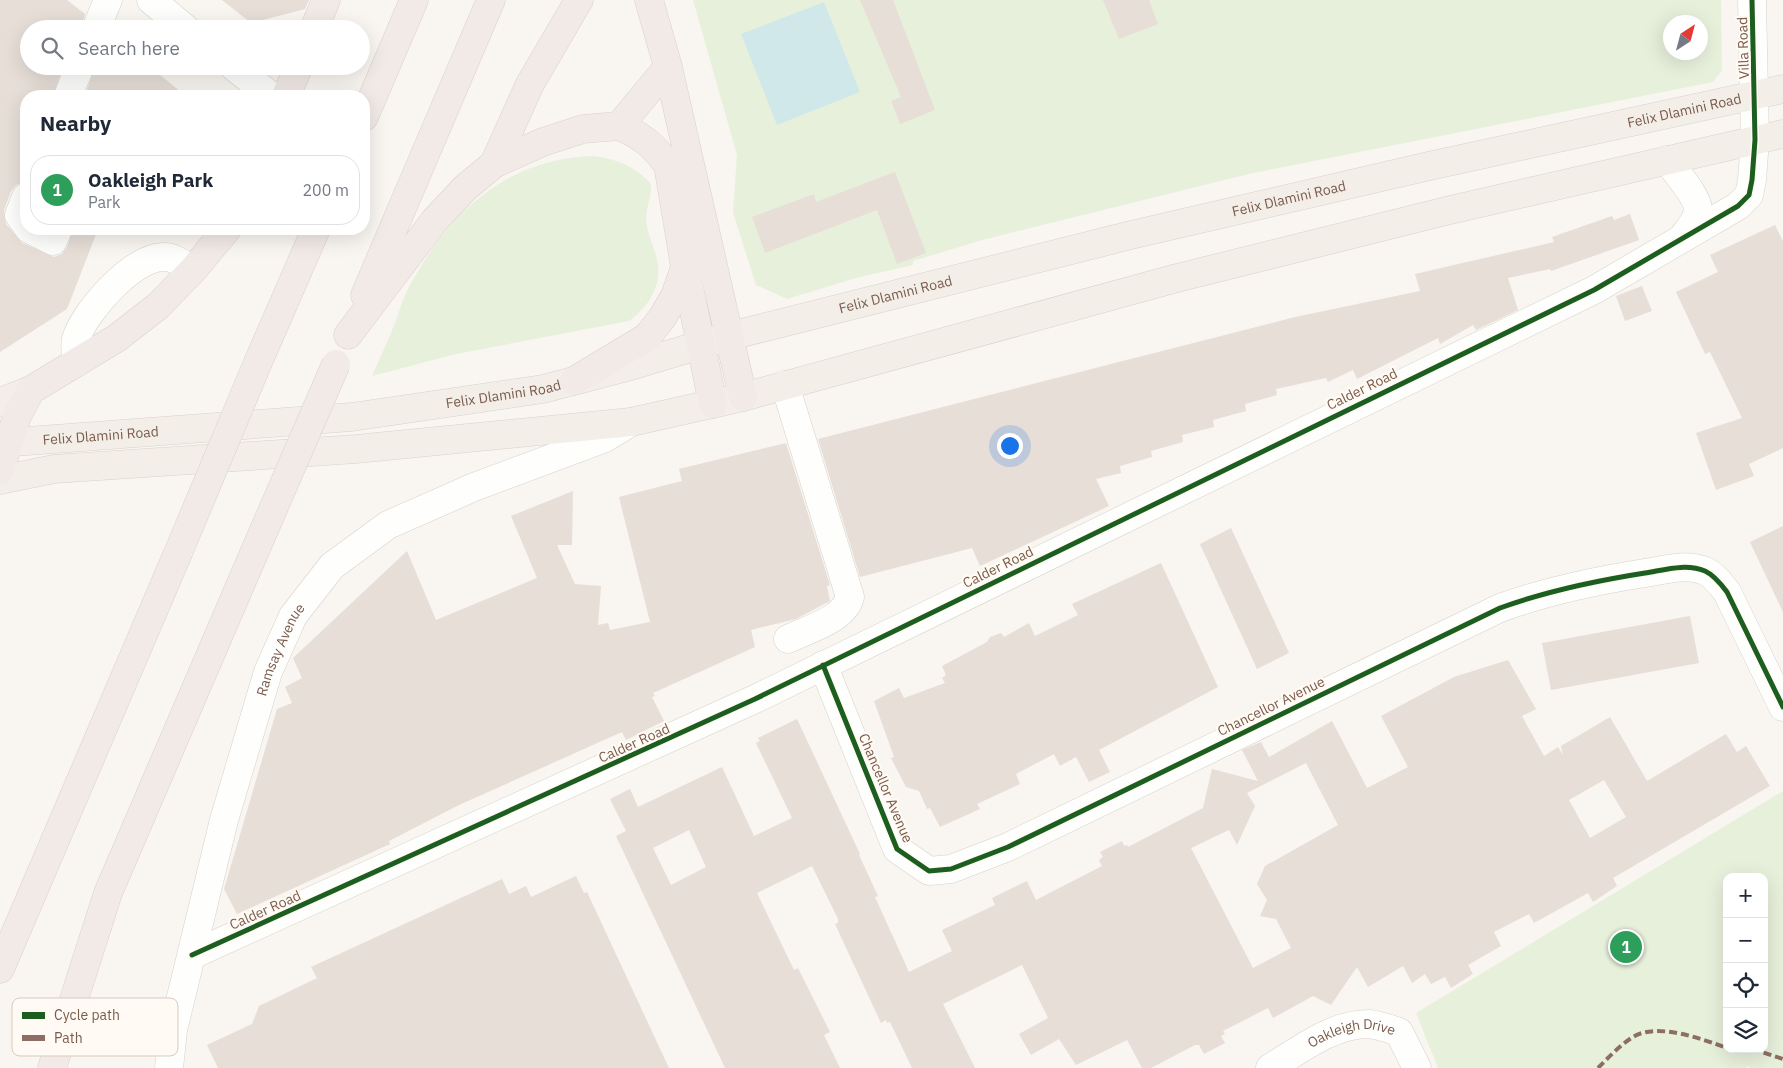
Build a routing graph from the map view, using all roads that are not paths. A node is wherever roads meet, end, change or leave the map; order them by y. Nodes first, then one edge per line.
1 (108, 0) edge
2 (151, 0) edge
3 (326, 0) edge
4 (414, 0) edge
5 (491, 0) edge
6 (579, 0) edge
7 (649, 0) edge
8 (1752, 0) edge
9 (100, 20) edge
10 (175, 20) edge
11 (318, 20) edge
12 (668, 67) junction
13 (76, 75) edge
14 (244, 75) edge
15 (295, 75) edge
16 (1783, 89) edge
17 (70, 90) edge
18 (263, 90) edge
19 (289, 90) edge
20 (1755, 95) junction
21 (370, 103) edge
22 (619, 126) junction
23 (1783, 134) edge
24 (1755, 140) junction
25 (1667, 160) junction
26 (494, 164) junction
27 (40, 235) edge
28 (55, 235) edge
29 (222, 235) edge
30 (313, 235) edge
31 (1682, 238) junction
32 (685, 267) junction
33 (193, 270) junction
34 (348, 335) junction
35 (730, 336) junction
36 (700, 344) junction
37 (77, 362) junction
38 (574, 381) junction
39 (785, 385) junction
40 (31, 390) junction
41 (743, 397) junction
42 (0, 402) edge
43 (713, 404) junction
44 (632, 422) junction
45 (4, 442) edge
46 (0, 470) edge
47 (0, 480) edge
48 (788, 640) dead end
49 (823, 665) junction
50 (1783, 707) edge
51 (192, 955) junction
52 (0, 969) edge
53 (74, 998) edge
54 (178, 1013) edge
55 (56, 1056) edge
56 (52, 1068) edge
57 (1270, 1068) edge
58 (1417, 1068) edge

1 - 9 street
2 - 10 street
3 - 11 highway
4 - 21 highway
5 - 34 highway
6 - 26 highway
7 - 12 highway
8 - 20 street, Villa Road
12 - 22 highway
12 - 35 highway
13 - 17 street
14 - 18 street
15 - 19 highway
16 - 20 main road, Felix Dlamini Road
20 - 24 street, Villa Road
20 - 35 main road, Felix Dlamini Road
22 - 26 highway
22 - 32 highway
23 - 24 main road
24 - 25 main road
24 - 31 street, Calder Road
25 - 31 street, Calder Road
25 - 39 main road
26 - 34 highway
27 - 28 street
29 - 33 highway
30 - 52 highway, bridge
31 - 49 street, Calder Road
32 - 36 highway
32 - 38 highway
33 - 37 highway
33 - 37 street
34 - 53 highway, bridge
35 - 36 main road, Felix Dlamini Road
35 - 41 highway
36 - 38 main road, Felix Dlamini Road
36 - 43 highway
37 - 40 highway
38 - 45 main road, Felix Dlamini Road
39 - 41 main road
39 - 48 street
40 - 42 main road
40 - 45 highway
41 - 43 main road
43 - 44 main road
44 - 47 main road
44 - 51 street, Ramsay Avenue
45 - 46 highway
49 - 50 street, Chancellor Avenue
49 - 51 street, Calder Road
51 - 54 street, Ramsay Avenue
55 - 56 highway, bridge
57 - 58 street, Oakleigh Drive

